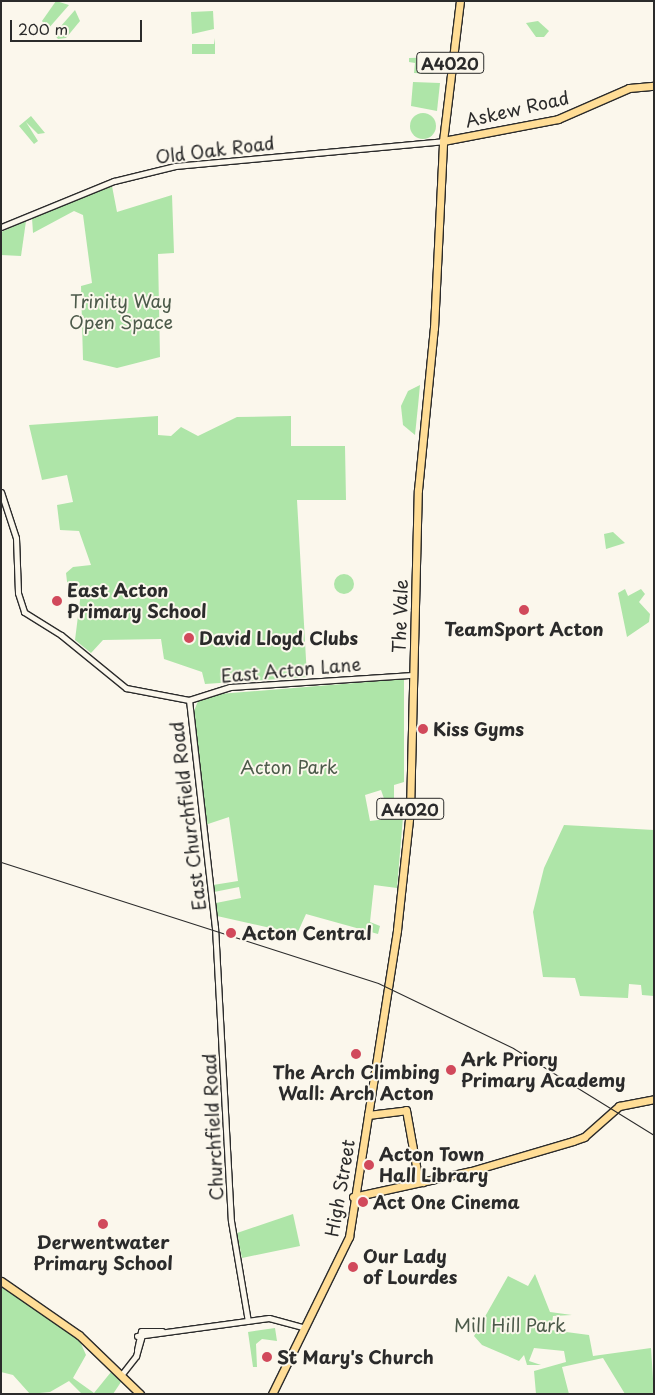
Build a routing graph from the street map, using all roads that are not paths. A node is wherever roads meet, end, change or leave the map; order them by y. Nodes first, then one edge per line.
1 (460, 1) edge
2 (654, 86) edge
3 (443, 141) junction
4 (1, 227) edge
5 (1, 492) edge
6 (413, 675) junction
7 (189, 700) junction
8 (215, 929) joint
9 (382, 1031) joint
10 (654, 1100) edge
11 (368, 1115) junction
12 (421, 1179) junction
13 (356, 1181) junction
14 (367, 1191) junction
15 (353, 1196) junction
16 (1, 1281) edge
17 (248, 1321) junction
18 (302, 1328) junction
19 (122, 1374) junction
20 (140, 1394) edge
21 (272, 1394) edge

1 - 3 main road, A4020
2 - 3 main road, Askew Road
3 - 4 street, Old Oak Road
3 - 6 main road, The Vale / A4020
5 - 7 street, East Acton Lane
6 - 7 street, East Acton Lane
6 - 9 main road, The Vale / A4020
7 - 8 street, East Churchfield Road
8 - 17 street, Churchfield Road
9 - 11 main road, High Street / A4020
10 - 12 main road
11 - 12 main road
11 - 13 main road, High Street / A4020
12 - 14 main road
13 - 14 main road
13 - 15 main road, High Street / A4020
14 - 15 main road
15 - 18 main road, High Street / A4020
16 - 19 main road
17 - 18 street
17 - 19 street
18 - 21 main road, High Street / A4020
19 - 20 main road

